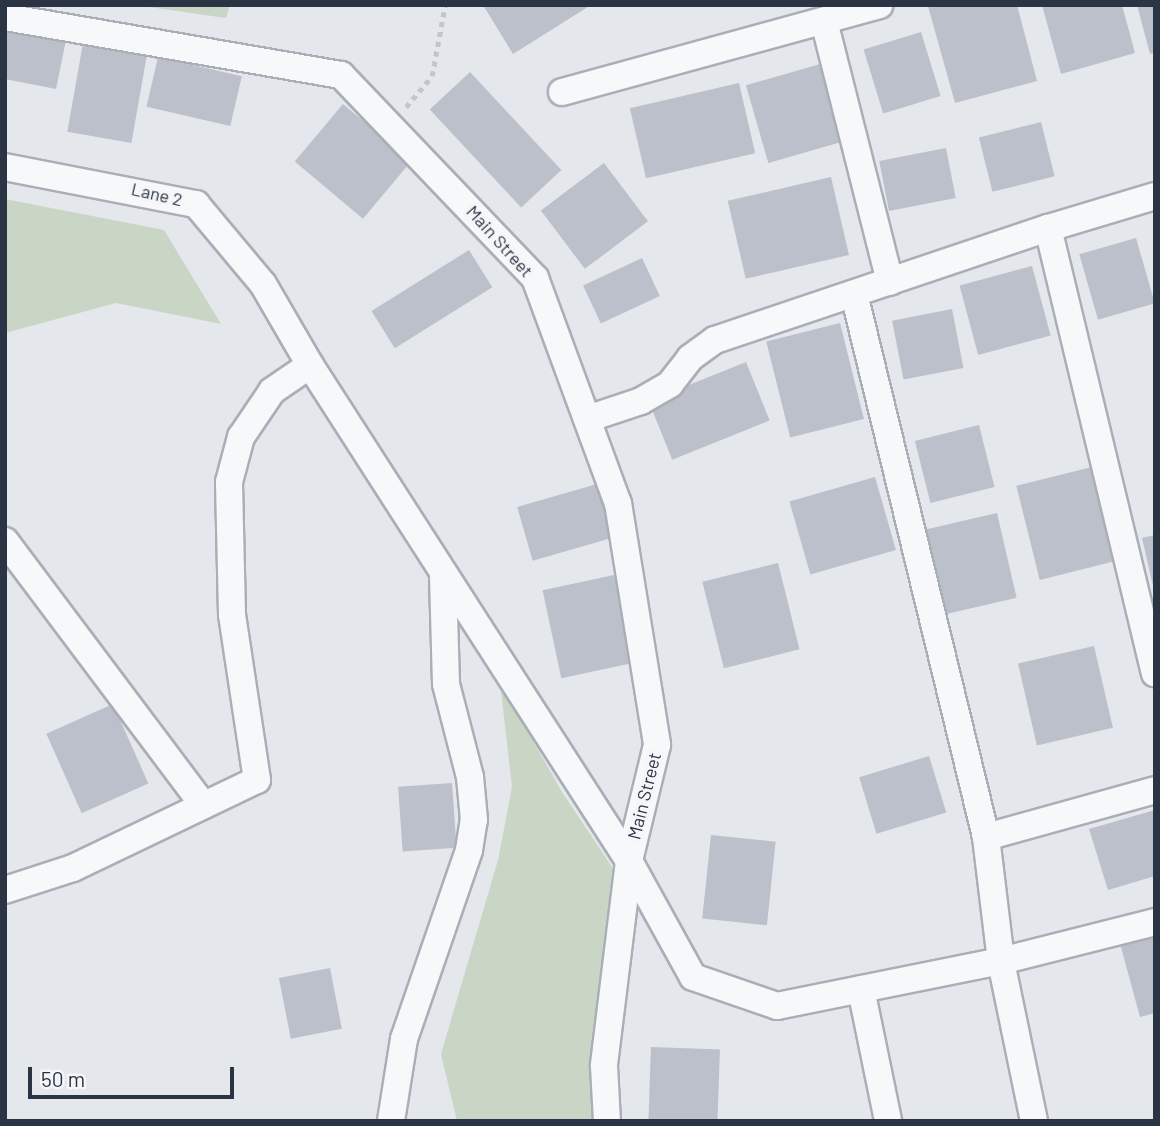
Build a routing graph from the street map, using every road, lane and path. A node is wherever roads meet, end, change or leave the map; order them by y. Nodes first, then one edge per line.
1 (446, 5) edge
2 (879, 5) edge
3 (5, 17) edge
4 (824, 21) junction
5 (562, 92) dead end
6 (392, 124) junction
7 (5, 167) edge
8 (1153, 205) edge
9 (1048, 228) junction
10 (890, 282) junction
11 (854, 294) junction
12 (310, 365) junction
13 (587, 419) junction
14 (5, 541) edge
15 (443, 574) junction
16 (1155, 673) edge
17 (1155, 790) edge
18 (203, 805) junction
19 (986, 837) junction
20 (629, 861) junction
21 (5, 890) edge
22 (1155, 922) edge
23 (1001, 961) junction
24 (862, 989) junction
25 (391, 1121) edge
26 (607, 1121) edge
27 (888, 1121) edge
28 (1034, 1121) edge

1 - 6 path
2 - 4 street
3 - 6 street, Main Street
4 - 5 street
4 - 10 street
6 - 13 street, Main Street
7 - 12 street, Lane 2
8 - 9 street
9 - 10 street
9 - 16 street
10 - 11 street
11 - 13 street
11 - 19 street
12 - 15 street, Lane 2
12 - 18 street
13 - 20 street, Main Street
14 - 18 street
15 - 20 street, Lane 2
15 - 25 street
17 - 19 street
18 - 21 street
19 - 23 street
20 - 24 street, Lane 2
20 - 26 street, Main Street
22 - 23 street, Lane 2
23 - 24 street, Lane 2
23 - 28 street
24 - 27 street

